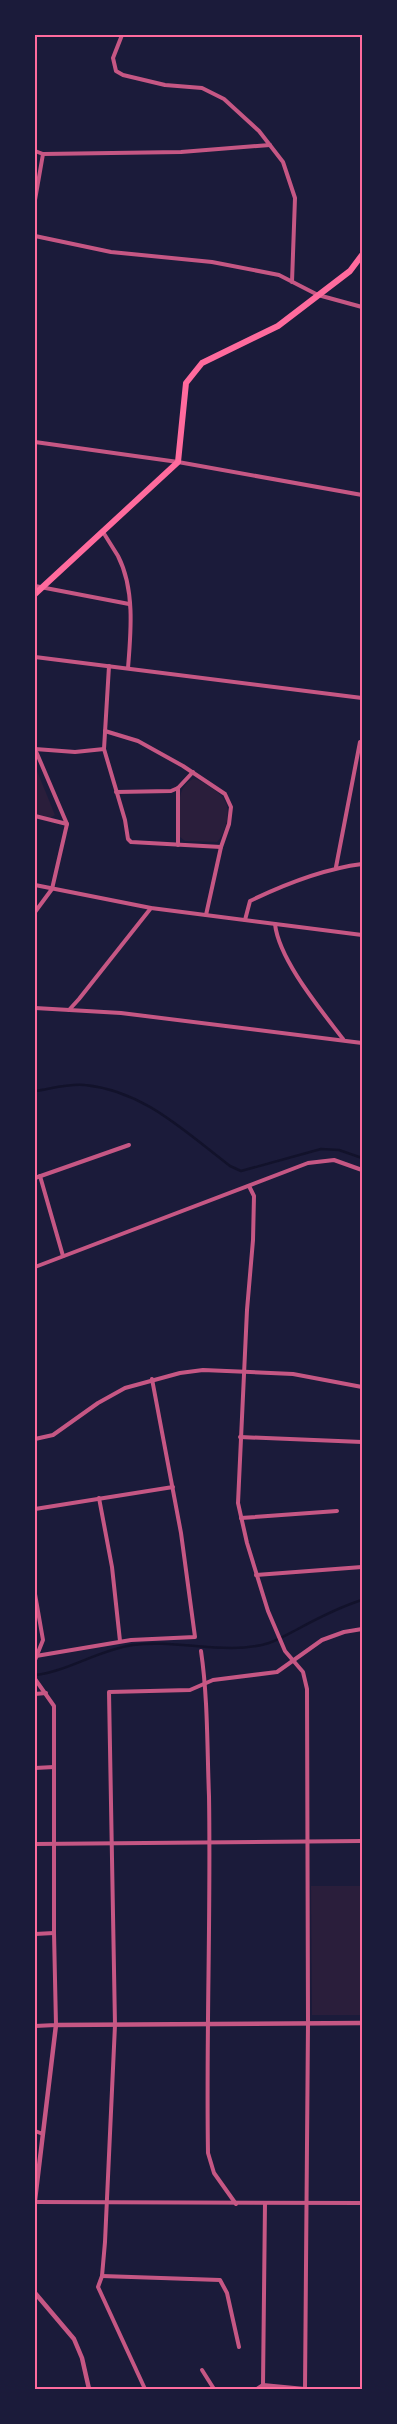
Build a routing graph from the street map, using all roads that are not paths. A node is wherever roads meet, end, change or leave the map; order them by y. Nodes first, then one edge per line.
1 (122, 35) edge
2 (270, 145) junction
3 (35, 151) edge
4 (43, 154) junction
5 (35, 200) edge
6 (35, 236) edge
7 (362, 255) edge
8 (292, 282) junction
9 (318, 296) junction
10 (362, 307) edge
11 (35, 442) edge
12 (178, 462) junction
13 (362, 495) edge
14 (103, 532) junction
15 (38, 587) edge
16 (35, 594) edge
17 (129, 604) junction
18 (35, 657) edge
19 (109, 666) junction
20 (128, 668) junction
21 (362, 698) edge
22 (105, 731) junction
23 (360, 742) dead end
24 (35, 749) edge
25 (104, 749) junction
26 (193, 772) junction
27 (355, 773) junction
28 (362, 773) edge
29 (178, 788) junction
30 (116, 792) junction
31 (35, 816) edge
32 (67, 824) junction
33 (178, 845) junction
34 (221, 847) junction
35 (362, 864) edge
36 (336, 867) junction
37 (35, 885) edge
38 (52, 889) junction
39 (151, 908) junction
40 (35, 912) edge
41 (206, 915) junction
42 (245, 920) junction
43 (275, 924) junction
44 (362, 935) edge
45 (35, 1008) edge
46 (69, 1010) junction
47 (343, 1039) junction
48 (362, 1043) edge
49 (129, 1145) dead end
50 (362, 1170) edge
51 (40, 1176) junction
52 (35, 1178) edge
53 (249, 1186) junction
54 (63, 1256) junction
55 (35, 1267) edge
56 (244, 1371) junction
57 (152, 1379) junction
58 (362, 1387) edge
59 (240, 1437) junction
60 (35, 1439) edge
61 (362, 1442) edge
62 (173, 1487) junction
63 (99, 1498) junction
64 (35, 1508) edge
65 (337, 1511) dead end
66 (241, 1518) junction
67 (362, 1568) edge
68 (256, 1575) junction
69 (35, 1594) edge
70 (362, 1629) edge
71 (120, 1642) junction
72 (201, 1651) dead end
73 (36, 1656) junction
74 (294, 1660) junction
75 (35, 1667) edge
76 (35, 1679) edge
77 (206, 1683) junction
78 (46, 1693) junction
79 (35, 1694) edge
80 (54, 1767) junction
81 (35, 1768) edge
82 (210, 1841) junction
83 (362, 1841) edge
84 (112, 1842) junction
85 (308, 1842) junction
86 (54, 1843) junction
87 (35, 1844) edge
88 (35, 1934) edge
89 (54, 1934) junction
90 (308, 2023) junction
91 (362, 2023) edge
92 (207, 2024) junction
93 (56, 2025) junction
94 (115, 2025) junction
95 (35, 2026) edge
96 (35, 2131) edge
97 (43, 2134) junction
98 (35, 2201) edge
99 (362, 2203) edge
100 (106, 2204) junction
101 (236, 2204) junction
102 (265, 2204) junction
103 (306, 2204) junction
104 (102, 2276) junction
105 (35, 2293) edge
106 (239, 2347) dead end
107 (202, 2370) dead end
108 (264, 2385) junction
109 (89, 2389) edge
110 (145, 2389) edge
111 (214, 2389) edge
112 (257, 2389) edge
113 (305, 2389) edge

1 - 2 street
2 - 4 street
2 - 8 street
3 - 4 street
4 - 5 street
6 - 8 street
7 - 9 highway
8 - 9 street
9 - 10 street
9 - 12 highway
11 - 12 street
12 - 13 street
12 - 14 highway
14 - 15 highway
14 - 17 street
15 - 16 highway
15 - 17 street
17 - 20 street
18 - 19 street
19 - 20 street
19 - 22 street
20 - 21 street
22 - 25 street
22 - 26 street
23 - 27 street
24 - 25 street
24 - 32 street
25 - 30 street
26 - 29 street
26 - 34 street
27 - 28 street
27 - 36 street
29 - 30 street
29 - 33 street
30 - 33 street
31 - 32 street
32 - 38 street
33 - 34 street
34 - 41 street
35 - 36 street
36 - 42 street
37 - 38 street
38 - 39 street
38 - 40 street
39 - 41 street
39 - 46 street
41 - 42 street
42 - 43 street
43 - 44 street
43 - 47 street
45 - 46 street
46 - 47 street
47 - 48 street
49 - 51 street
50 - 53 street
51 - 52 street
51 - 54 street
53 - 54 street
53 - 56 street
54 - 55 street
56 - 57 street
56 - 58 street
56 - 59 street
57 - 60 street
57 - 62 street
59 - 61 street
59 - 66 street
62 - 63 street
62 - 71 street
63 - 64 street
63 - 71 street
65 - 66 street
66 - 68 street
67 - 68 street
68 - 74 street
69 - 73 street
70 - 74 street
71 - 73 street
72 - 77 street
73 - 75 street
74 - 77 street
74 - 85 street
76 - 78 street
77 - 82 street
77 - 84 street
78 - 79 street
78 - 80 street
80 - 81 street
80 - 86 street
82 - 84 street
82 - 85 street
82 - 92 street
83 - 85 street
84 - 86 street
84 - 94 street
85 - 90 street
86 - 87 street
86 - 89 street
88 - 89 street
89 - 93 street
90 - 91 street
90 - 92 street
90 - 103 street
92 - 94 street
92 - 101 street
93 - 94 street
93 - 95 street
93 - 97 street
94 - 100 street
96 - 97 street
97 - 98 street
98 - 100 street
99 - 103 street
100 - 101 street
100 - 104 street
101 - 102 street
102 - 103 street
102 - 108 street
103 - 113 street
104 - 106 street
104 - 110 street
105 - 109 street
107 - 111 street
108 - 112 street
108 - 113 street

